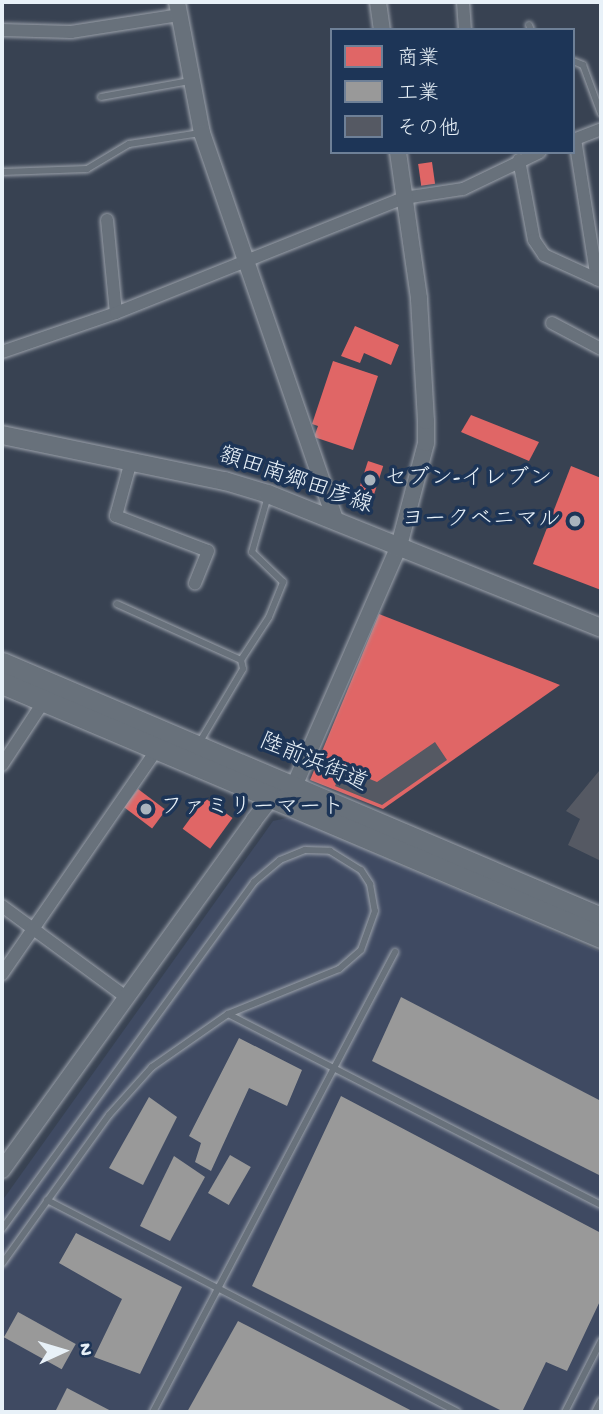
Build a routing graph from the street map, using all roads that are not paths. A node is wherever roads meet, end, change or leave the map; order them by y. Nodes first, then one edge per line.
1 (378, 2) edge
2 (463, 2) edge
3 (178, 9) edge
4 (382, 28) edge
5 (465, 28) edge
6 (2, 30) edge
7 (575, 62) edge
8 (190, 81) junction
9 (101, 97) dead end
10 (601, 114) edge
11 (601, 129) edge
12 (202, 133) junction
13 (575, 140) edge
14 (575, 146) edge
15 (398, 154) edge
16 (531, 154) edge
17 (514, 158) edge
18 (2, 172) edge
19 (404, 198) junction
20 (107, 220) dead end
21 (246, 261) junction
22 (599, 280) edge
23 (116, 313) junction
24 (552, 323) dead end
25 (601, 349) edge
26 (2, 352) edge
27 (2, 435) edge
28 (131, 461) junction
29 (268, 494) junction
30 (335, 519) junction
31 (400, 547) junction
32 (195, 583) dead end
33 (117, 604) dead end
34 (601, 628) edge
35 (241, 660) junction
36 (2, 663) edge
37 (2, 683) edge
38 (49, 692) junction
39 (198, 744) junction
40 (158, 748) junction
41 (2, 765) edge
42 (295, 784) junction
43 (271, 798) junction
44 (2, 906) edge
45 (601, 922) edge
46 (31, 928) junction
47 (395, 952) dead end
48 (2, 974) edge
49 (126, 997) junction
50 (228, 1014) junction
51 (334, 1067) junction
52 (2, 1170) edge
53 (47, 1200) junction
54 (601, 1205) edge
55 (2, 1229) edge
56 (2, 1264) edge
57 (219, 1288) junction
58 (601, 1341) edge
59 (601, 1400) edge
60 (153, 1412) edge
61 (457, 1412) edge
62 (565, 1412) edge
63 (595, 1412) edge

1 - 4 street
2 - 5 street
3 - 6 street
3 - 8 street
7 - 10 lane
8 - 9 lane
8 - 12 street
11 - 13 street
12 - 18 lane
12 - 21 street
14 - 22 street
15 - 19 street
16 - 17 street
17 - 19 street
17 - 22 street
19 - 21 street
19 - 31 street
20 - 23 street
21 - 23 street
21 - 30 street
23 - 26 street
24 - 25 street
27 - 28 main road, 額田南郷田彦線
28 - 29 main road, 額田南郷田彦線
28 - 32 street
29 - 30 main road, 額田南郷田彦線
29 - 35 lane
30 - 31 main road, 額田南郷田彦線
31 - 34 main road, 額田南郷田彦線
31 - 42 street
33 - 35 lane
35 - 39 lane
36 - 38 highway, 陸前浜街道
37 - 38 highway, 陸前浜街道
38 - 39 highway, 陸前浜街道
38 - 40 highway, 陸前浜街道
38 - 41 street
39 - 42 highway, 陸前浜街道
40 - 43 highway, 陸前浜街道
40 - 46 street
42 - 43 street
42 - 45 highway, 陸前浜街道
43 - 45 highway, 陸前浜街道
43 - 49 street
44 - 46 street
46 - 48 street
46 - 49 street
47 - 51 lane
49 - 52 street
50 - 51 lane
50 - 53 lane
50 - 55 lane
51 - 54 lane
51 - 57 lane
53 - 56 lane
53 - 57 lane
57 - 60 lane
57 - 61 lane
58 - 62 lane
59 - 63 lane

